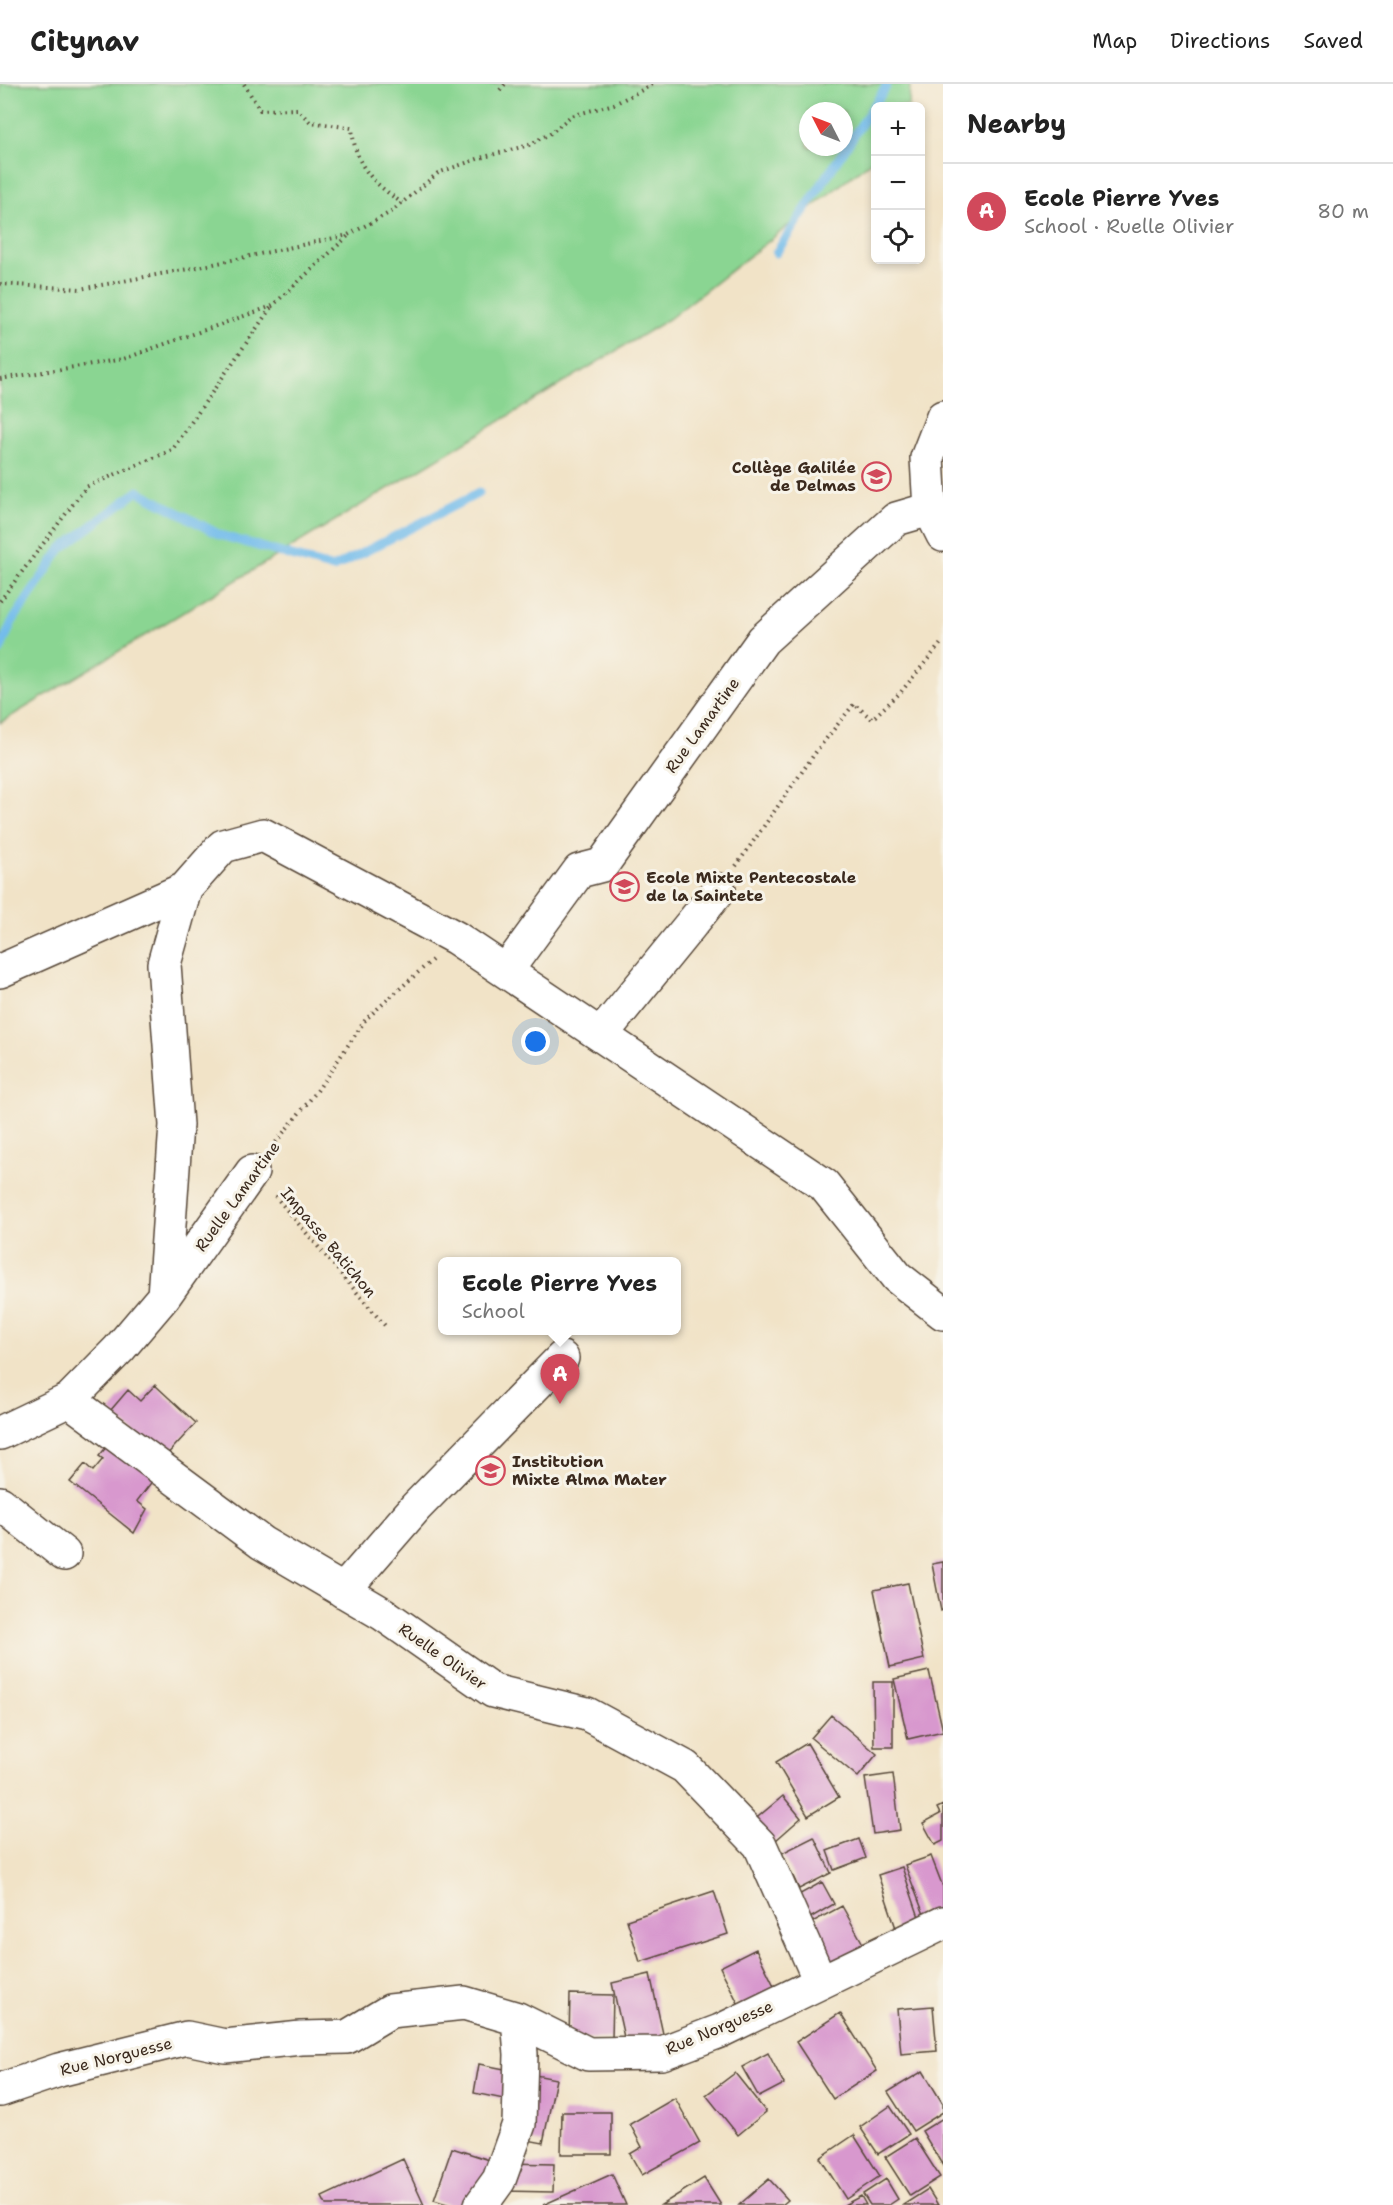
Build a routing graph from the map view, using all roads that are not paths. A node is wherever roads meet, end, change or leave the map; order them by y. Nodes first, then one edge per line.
1 (943, 417) edge
2 (936, 522) edge
3 (185, 889) junction
4 (720, 890) road end
5 (506, 971) junction
6 (0, 972) edge
7 (601, 1035) junction
8 (252, 1172) road end
9 (164, 1296) junction
10 (943, 1313) edge
11 (562, 1358) dead end
12 (69, 1400) junction
13 (0, 1433) edge
14 (0, 1503) edge
15 (64, 1554) dead end
16 (343, 1591) junction
17 (943, 1923) edge
18 (820, 1981) junction
19 (518, 2019) junction
20 (0, 2090) edge
21 (481, 2205) edge

1 - 2 street
2 - 5 street, Rue Lamartine
3 - 5 street
3 - 6 street
3 - 9 street
4 - 7 street
5 - 7 street
7 - 10 street
8 - 9 street, Ruelle Lamartine
9 - 12 street, Ruelle Lamartine
11 - 16 street
12 - 13 street, Ruelle Lamartine
12 - 16 street, Ruelle Olivier
14 - 15 street
16 - 18 street, Ruelle Olivier
17 - 18 street, Rue Norguesse
18 - 19 street, Rue Norguesse
19 - 20 street, Rue Norguesse
19 - 21 street

